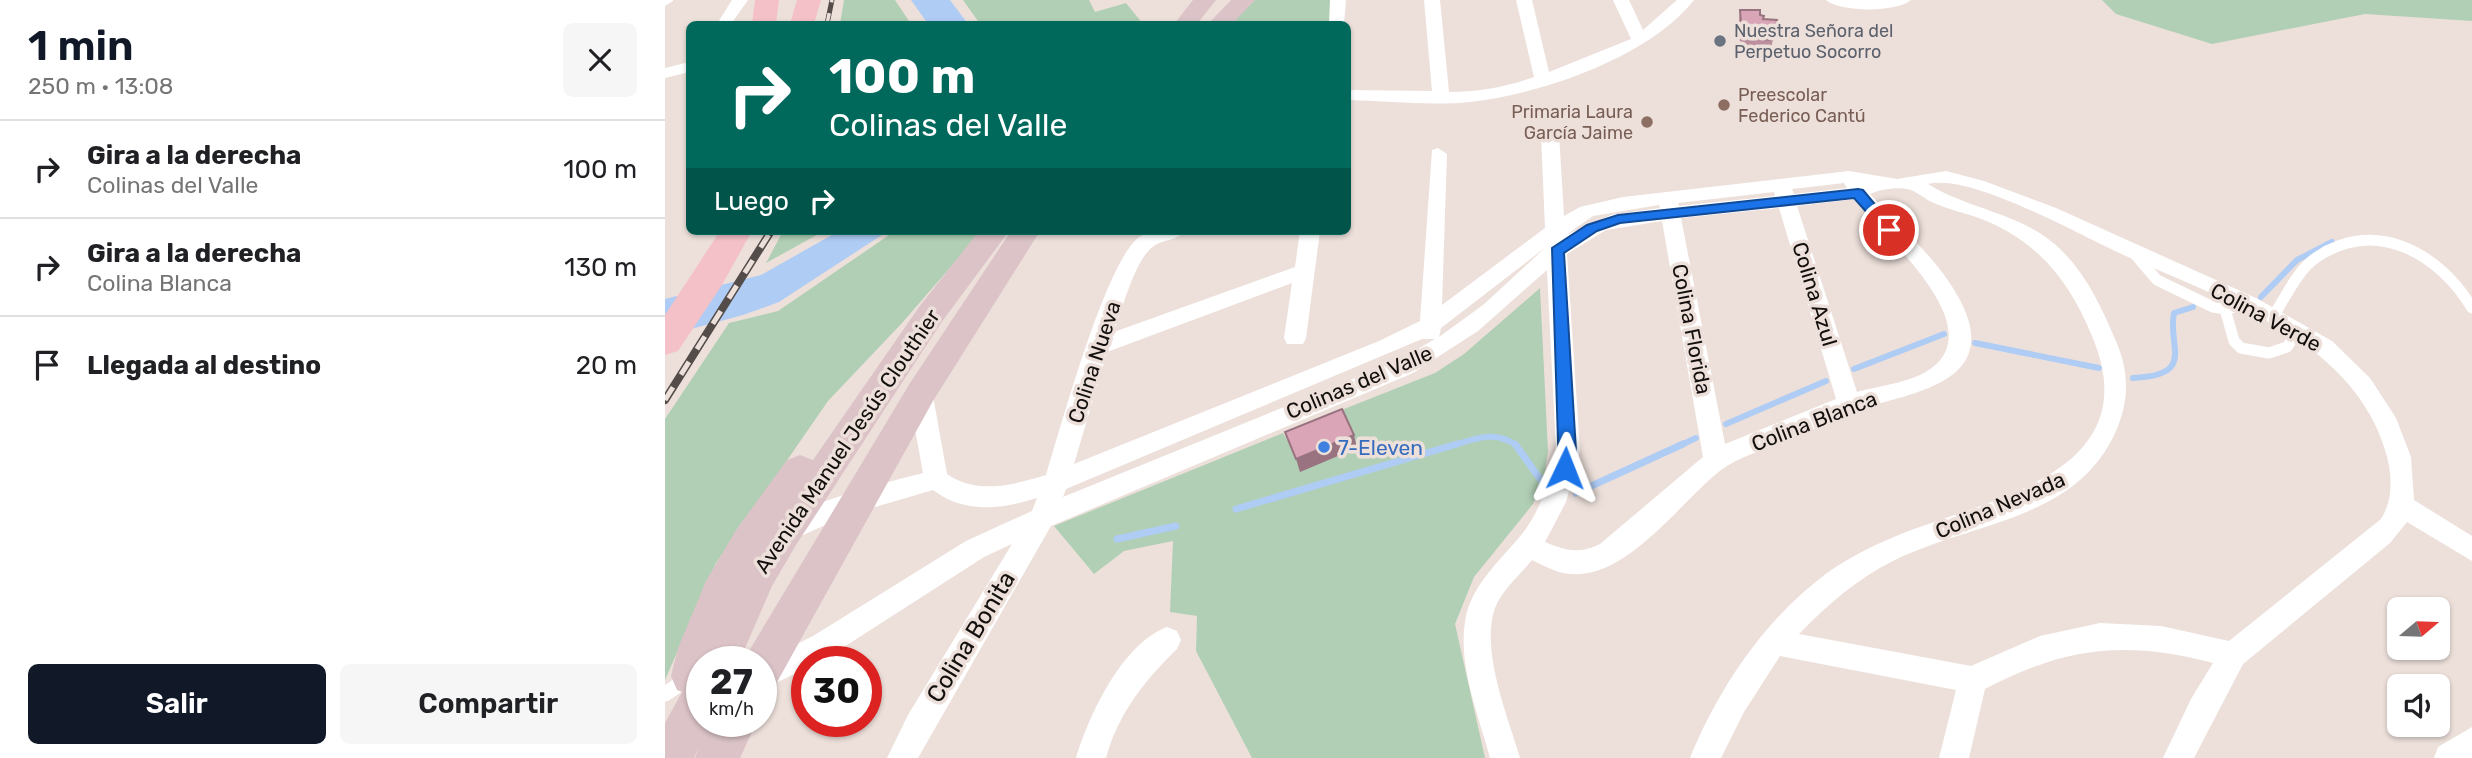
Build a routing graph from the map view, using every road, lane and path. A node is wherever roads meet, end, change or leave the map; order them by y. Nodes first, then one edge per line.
1 (740, 0) edge
2 (747, 0) edge
3 (767, 0) edge
4 (789, 0) edge
5 (809, 0) edge
6 (1205, 0) edge
7 (1244, 0) edge
8 (1338, 0) edge
9 (1432, 0) edge
10 (1524, 0) edge
11 (1621, 0) edge
12 (1686, 0) edge
13 (1834, 0) edge
14 (1903, 0) edge
15 (726, 21) edge
16 (748, 21) edge
17 (764, 21) edge
18 (788, 21) edge
19 (803, 21) edge
20 (1188, 21) edge
21 (1222, 21) edge
22 (1337, 21) edge
23 (1640, 41) junction
24 (686, 67) edge
25 (665, 72) edge
26 (686, 77) edge
27 (665, 81) edge
28 (1543, 81) junction
29 (1351, 95) edge
30 (1441, 96) junction
31 (1550, 134) dead end
32 (1438, 154) dead end
33 (1913, 183) junction
34 (1861, 184) junction
35 (1783, 192) junction
36 (1669, 206) junction
37 (706, 235) edge
38 (732, 235) edge
39 (992, 235) edge
40 (1023, 235) edge
41 (1164, 235) edge
42 (1309, 235) edge
43 (1557, 241) junction
44 (1140, 245) joint
45 (1302, 272) junction
46 (685, 285) edge
47 (2236, 307) junction
48 (2472, 308) edge
49 (929, 315) junction
50 (2272, 318) junction
51 (1430, 325) junction
52 (2298, 331) junction
53 (1294, 338) dead end
54 (665, 342) edge
55 (1097, 347) junction
56 (1431, 353) junction
57 (921, 396) junction
58 (1849, 403) junction
59 (1717, 460) junction
60 (936, 479) junction
61 (1056, 482) junction
62 (2402, 497) junction
63 (857, 500) junction
64 (1042, 518) junction
65 (783, 534) junction
66 (2472, 536) edge
67 (1528, 547) junction
68 (2472, 550) edge
69 (1167, 640) dead end
70 (1775, 642) junction
71 (701, 646) edge
72 (716, 646) edge
73 (775, 646) edge
74 (2233, 655) junction
75 (777, 668) edge
76 (1973, 680) junction
77 (686, 711) edge
78 (727, 737) edge
79 (2472, 742) edge
80 (670, 758) edge
81 (717, 758) edge
82 (902, 758) edge
83 (1091, 758) edge
84 (1505, 758) edge
85 (1705, 758) edge
86 (1954, 758) edge
87 (2178, 758) edge
88 (2449, 758) edge

1 - 15 street
2 - 16 main road
3 - 17 main road
4 - 18 main road
5 - 19 main road
6 - 20 street
7 - 21 street
8 - 22 street
9 - 30 street
10 - 28 street
11 - 23 street
12 - 23 street
13 - 14 street
23 - 28 street
24 - 25 street
26 - 27 street
28 - 30 street
29 - 30 street
31 - 43 street
32 - 51 street
33 - 34 street, Colina Verde
33 - 47 street, Colina Verde
33 - 70 street, Colina Nevada
34 - 35 street, Colinas del Valle
34 - 58 street, Colina Blanca
35 - 36 street, Colinas del Valle
35 - 58 street, Colina Azul
36 - 43 street, Colinas del Valle
36 - 59 street, Colina Florida
37 - 46 main road
38 - 46 main road
39 - 49 street, Avenida Manuel Jesús Clouthier
40 - 57 street, Avenida Manuel Jesús Clouthier
41 - 44 street
42 - 45 street
43 - 51 street, Colinas del Valle
43 - 56 street, Colinas del Valle
43 - 67 street
44 - 55 street, Colina Nueva
45 - 53 street
45 - 55 street
46 - 54 main road
47 - 50 street, Colina Verde
47 - 52 lane
48 - 50 lane
49 - 65 street, Avenida Manuel Jesús Clouthier
49 - 71 street
50 - 52 street, Colina Verde
51 - 56 street
51 - 61 street, Colinas del Valle
52 - 62 street, Colina Verde
55 - 61 street, Colina Nueva
56 - 64 street, Colinas del Valle
57 - 60 street
57 - 63 street, Avenida Manuel Jesús Clouthier
58 - 59 street, Colina Blanca
59 - 67 street, Colina Blanca
60 - 61 street, Colinas del Valle
60 - 63 street
61 - 64 street, Colina Nueva
62 - 66 street
62 - 68 street
62 - 74 street
63 - 65 street
63 - 73 street, Avenida Manuel Jesús Clouthier
64 - 75 street, Colinas del Valle
64 - 82 street, Colina Bonita
65 - 72 street, Avenida Manuel Jesús Clouthier
67 - 84 street
69 - 83 street
70 - 76 street
70 - 85 street, Colina Nevada
74 - 76 street
74 - 87 street
76 - 86 street
77 - 80 street, Avenida Manuel Jesús Clouthier
78 - 81 street
79 - 88 street

